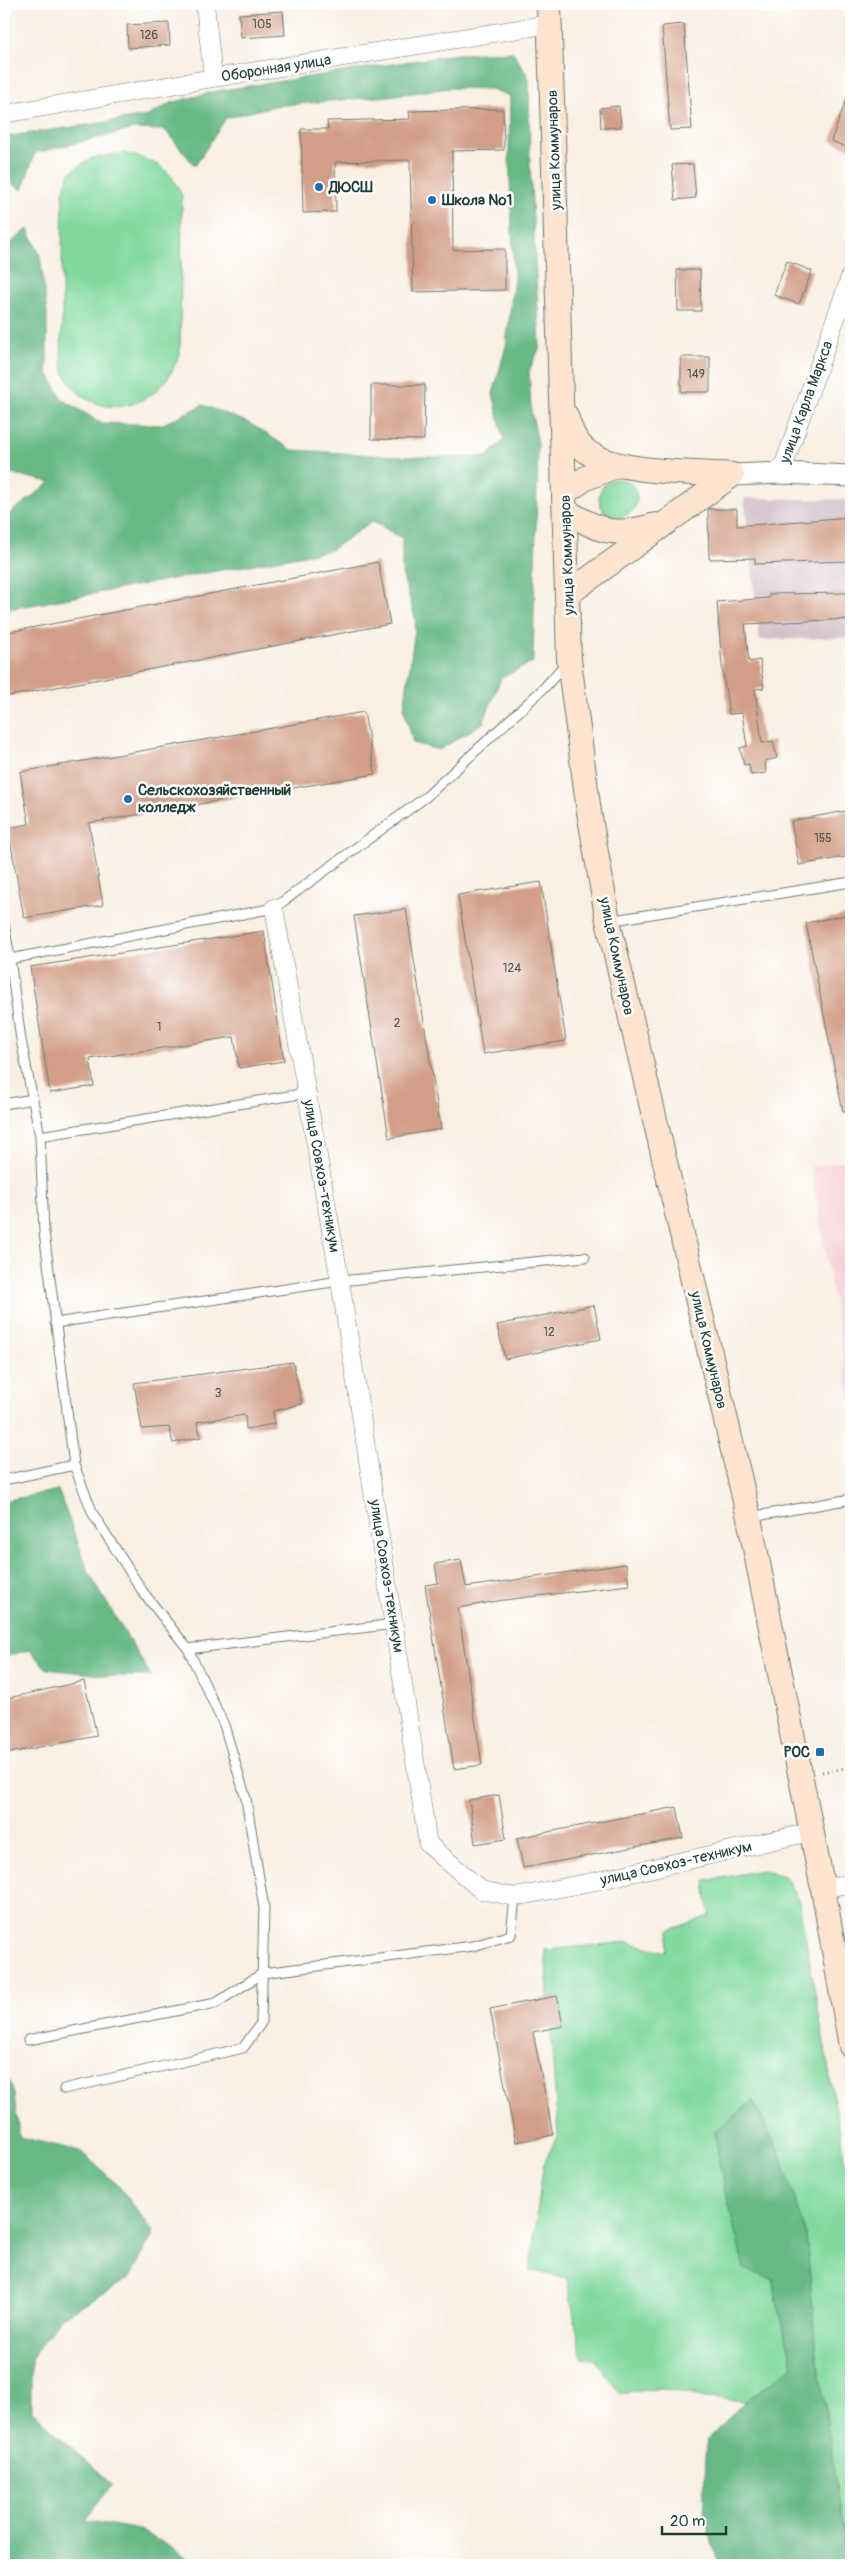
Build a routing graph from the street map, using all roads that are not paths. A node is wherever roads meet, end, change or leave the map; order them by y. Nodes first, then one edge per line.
1 (205, 4) edge
2 (549, 14) edge
3 (214, 78) junction
4 (4, 114) edge
5 (851, 275) edge
6 (562, 407) junction
7 (616, 466) junction
8 (781, 473) junction
9 (732, 476) junction
10 (851, 476) edge
11 (566, 502) junction
12 (669, 521) junction
13 (569, 594) junction
14 (569, 660) junction
15 (851, 882) edge
16 (274, 908) junction
17 (608, 921) junction
18 (4, 923) edge
19 (10, 959) junction
20 (307, 1093) junction
21 (33, 1099) junction
22 (4, 1104) edge
23 (40, 1136) junction
24 (585, 1257) dead end
25 (340, 1281) junction
26 (55, 1323) junction
27 (74, 1464) junction
28 (4, 1480) edge
29 (851, 1499) edge
30 (749, 1518) junction
31 (394, 1624) junction
32 (188, 1649) junction
33 (810, 1832) junction
34 (851, 1884) edge
35 (823, 1889) junction
36 (515, 1897) junction
37 (263, 1973) junction
38 (28, 2040) dead end
39 (851, 2046) edge
40 (64, 2089) dead end

1 - 3 street
2 - 3 street, Оборонная улица
2 - 6 main road, улица Коммунаров
3 - 4 street, Оборонная улица
5 - 8 street, улица Карла Маркса
6 - 7 main road
6 - 11 main road, улица Коммунаров
7 - 9 main road
7 - 11 main road
8 - 9 street
8 - 10 street
9 - 12 main road
11 - 12 main road
11 - 13 main road, улица Коммунаров
12 - 13 main road
13 - 14 main road, улица Коммунаров
14 - 16 lane
14 - 17 main road, улица Коммунаров
15 - 17 lane
16 - 19 lane
16 - 20 street, улица Совхоз-техникум
17 - 30 main road, улица Коммунаров
18 - 19 lane
19 - 21 lane
20 - 23 lane
20 - 25 street, улица Совхоз-техникум
21 - 22 lane
21 - 23 lane
23 - 26 lane
24 - 25 lane
25 - 26 lane
25 - 31 street, улица Совхоз-техникум
26 - 27 lane
27 - 28 lane
27 - 32 lane
29 - 30 lane
30 - 33 main road, улица Коммунаров
31 - 32 lane
31 - 36 street, улица Совхоз-техникум
32 - 37 lane
33 - 35 main road, улица Коммунаров
33 - 36 street, улица Совхоз-техникум
34 - 35 street
35 - 39 main road, улица Коммунаров
36 - 37 lane
37 - 38 lane
37 - 40 lane

